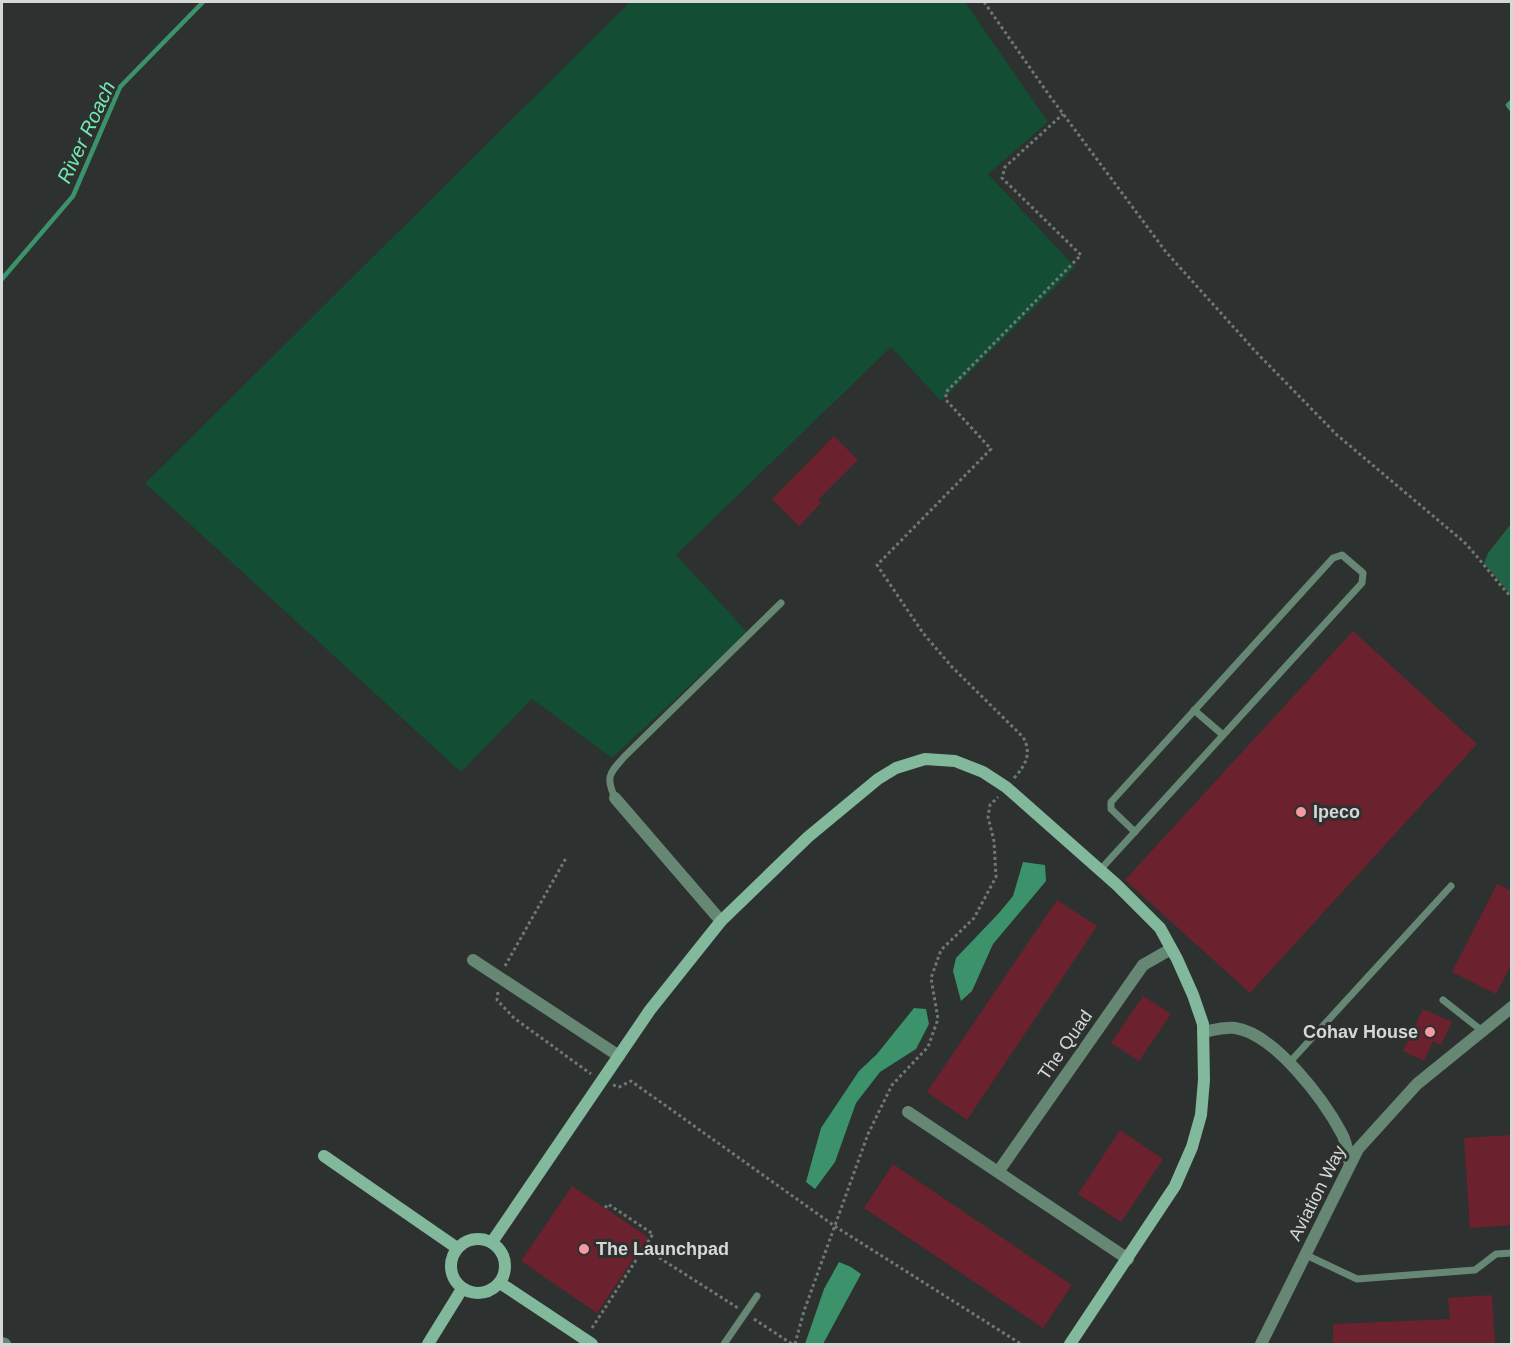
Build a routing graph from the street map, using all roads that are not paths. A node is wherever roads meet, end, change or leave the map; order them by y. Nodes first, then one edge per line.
1 (781, 603) dead end
2 (1194, 710) junction
3 (1222, 735) junction
4 (615, 798) joint
5 (1135, 831) junction
6 (1100, 870) junction
7 (1451, 886) dead end
8 (721, 921) junction
9 (1171, 949) junction
10 (473, 960) dead end
11 (1443, 1000) dead end
12 (1512, 1007) edge
13 (1481, 1030) junction
14 (1203, 1032) junction
15 (619, 1056) junction
16 (1289, 1063) junction
17 (908, 1112) dead end
18 (324, 1156) dead end
19 (1350, 1165) junction
20 (998, 1172) junction
21 (492, 1242) junction
22 (458, 1248) junction
23 (1512, 1253) edge
24 (1306, 1255) junction
25 (1128, 1259) junction
26 (500, 1283) junction
27 (462, 1289) junction
28 (757, 1296) dead end
29 (588, 1342) edge
30 (428, 1344) edge
31 (724, 1344) edge
32 (1070, 1344) edge
33 (1261, 1344) edge

1 - 4 lane
2 - 3 lane
2 - 3 lane
2 - 5 lane
3 - 5 lane
4 - 8 street
5 - 6 lane
6 - 8 street
6 - 9 street
7 - 16 lane
8 - 15 street
9 - 14 street
9 - 20 street, The Quad
10 - 15 street
11 - 13 lane
12 - 13 street, Aviation Way
13 - 19 street, Aviation Way
14 - 16 street
14 - 25 street
15 - 21 street
16 - 19 street
17 - 20 street
18 - 22 street
19 - 24 street, Aviation Way
20 - 25 street
21 - 22 street
21 - 26 street
22 - 27 street
23 - 24 lane
24 - 33 street, Aviation Way
25 - 32 street
26 - 27 street
26 - 29 street
27 - 30 street
28 - 31 lane

